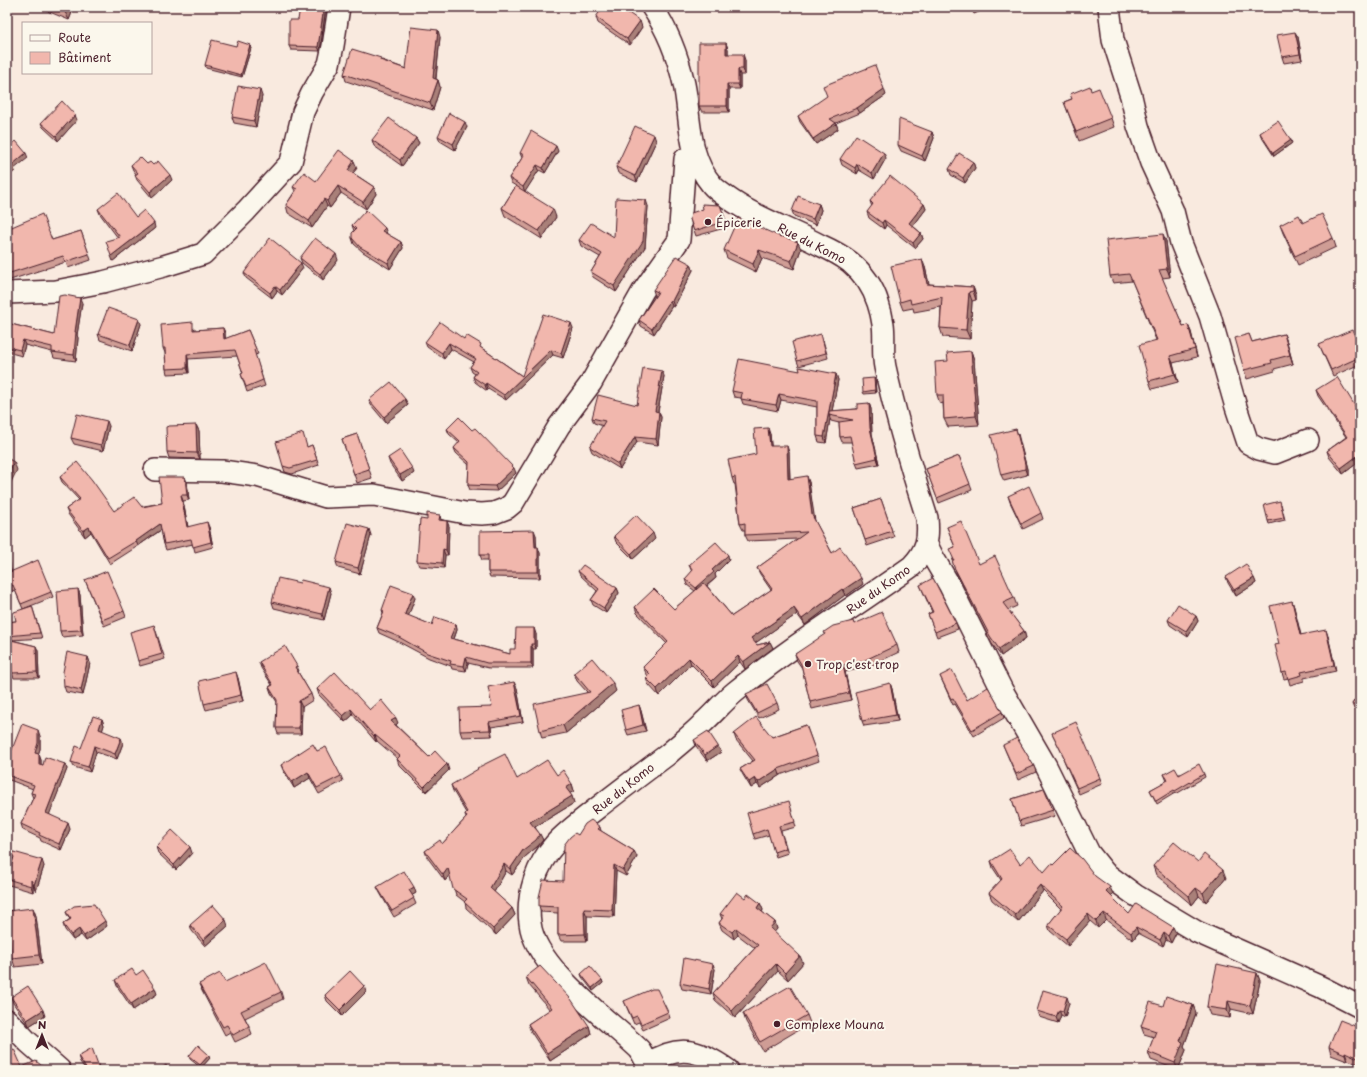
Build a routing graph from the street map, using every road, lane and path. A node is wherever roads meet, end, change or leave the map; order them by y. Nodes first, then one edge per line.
1 (339, 7) edge
2 (652, 7) edge
3 (1109, 7) edge
4 (694, 153) junction
5 (7, 293) edge
6 (1308, 440) dead end
7 (155, 470) dead end
8 (927, 545) junction
9 (1360, 1007) edge
10 (7, 1020) edge
11 (648, 1067) edge
12 (60, 1070) edge
13 (728, 1070) edge

1 - 5 street
2 - 4 street, Rue du Komo
3 - 6 street
4 - 7 street
4 - 8 street, Rue du Komo
8 - 9 street
8 - 11 street, Rue du Komo
10 - 12 street
11 - 13 street

